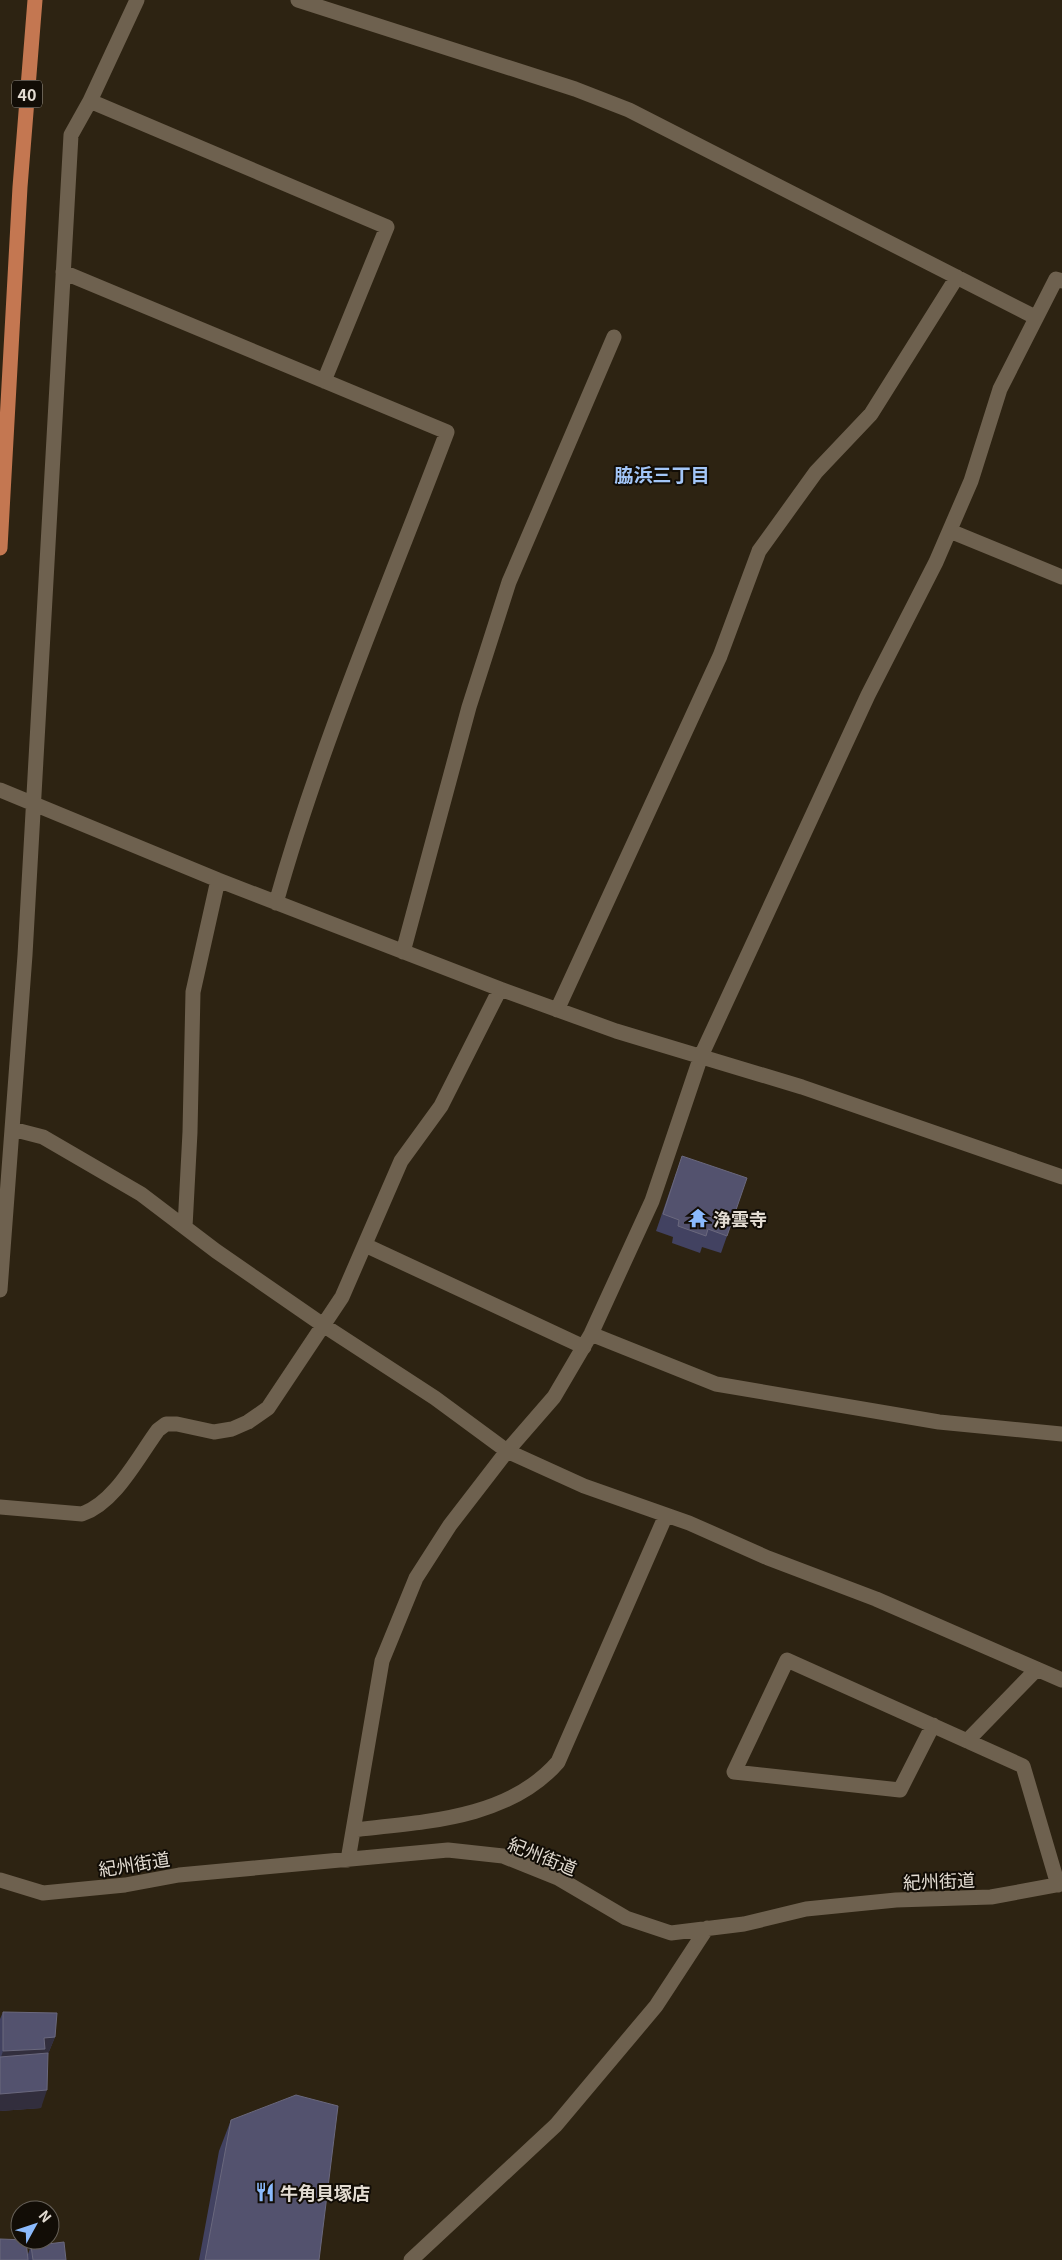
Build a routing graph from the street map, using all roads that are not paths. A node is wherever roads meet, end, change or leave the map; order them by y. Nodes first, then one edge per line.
1 (35, 0) edge
2 (137, 0) edge
3 (298, 0) edge
4 (90, 101) junction
5 (63, 272) junction
6 (957, 277) junction
7 (1062, 281) edge
8 (1035, 317) junction
9 (614, 337) dead end
10 (324, 381) junction
11 (950, 531) junction
12 (0, 548) edge
13 (1062, 577) edge
14 (0, 790) edge
15 (33, 805) junction
16 (218, 880) junction
17 (276, 903) junction
18 (403, 952) junction
19 (500, 989) junction
20 (557, 1010) junction
21 (701, 1056) junction
22 (12, 1130) junction
23 (1062, 1177) edge
24 (185, 1228) junction
25 (365, 1245) junction
26 (0, 1290) edge
27 (323, 1325) junction
28 (588, 1340) junction
29 (1062, 1434) edge
30 (507, 1451) junction
31 (0, 1507) edge
32 (666, 1515) junction
33 (1036, 1670) junction
34 (1062, 1680) edge
35 (933, 1726) junction
36 (967, 1741) junction
37 (353, 1830) junction
38 (348, 1860) junction
39 (0, 1880) edge
40 (1060, 1885) edge
41 (707, 1928) junction
42 (411, 2260) edge

1 - 12 main road, 40
2 - 4 street
3 - 6 street
4 - 5 street
4 - 10 street
5 - 10 street
5 - 15 street
6 - 8 street
6 - 20 street
7 - 8 street
8 - 11 street
9 - 18 street
10 - 17 street
11 - 13 street
11 - 21 street
14 - 15 street
15 - 16 street
15 - 22 street
16 - 17 street
16 - 24 street
17 - 18 street
18 - 19 street
19 - 20 street
19 - 25 street
20 - 21 street
21 - 23 street
21 - 28 street
22 - 24 street
22 - 26 street
24 - 27 street
25 - 27 street
25 - 28 street
27 - 30 street
27 - 31 street
28 - 29 street
28 - 30 street
30 - 32 street
30 - 37 street
32 - 33 street
32 - 37 street
33 - 34 street
33 - 36 street
35 - 35 street
35 - 36 street
36 - 40 street
37 - 38 street
38 - 39 street, 紀州街道
38 - 41 street, 紀州街道
40 - 41 street, 紀州街道
41 - 42 street

